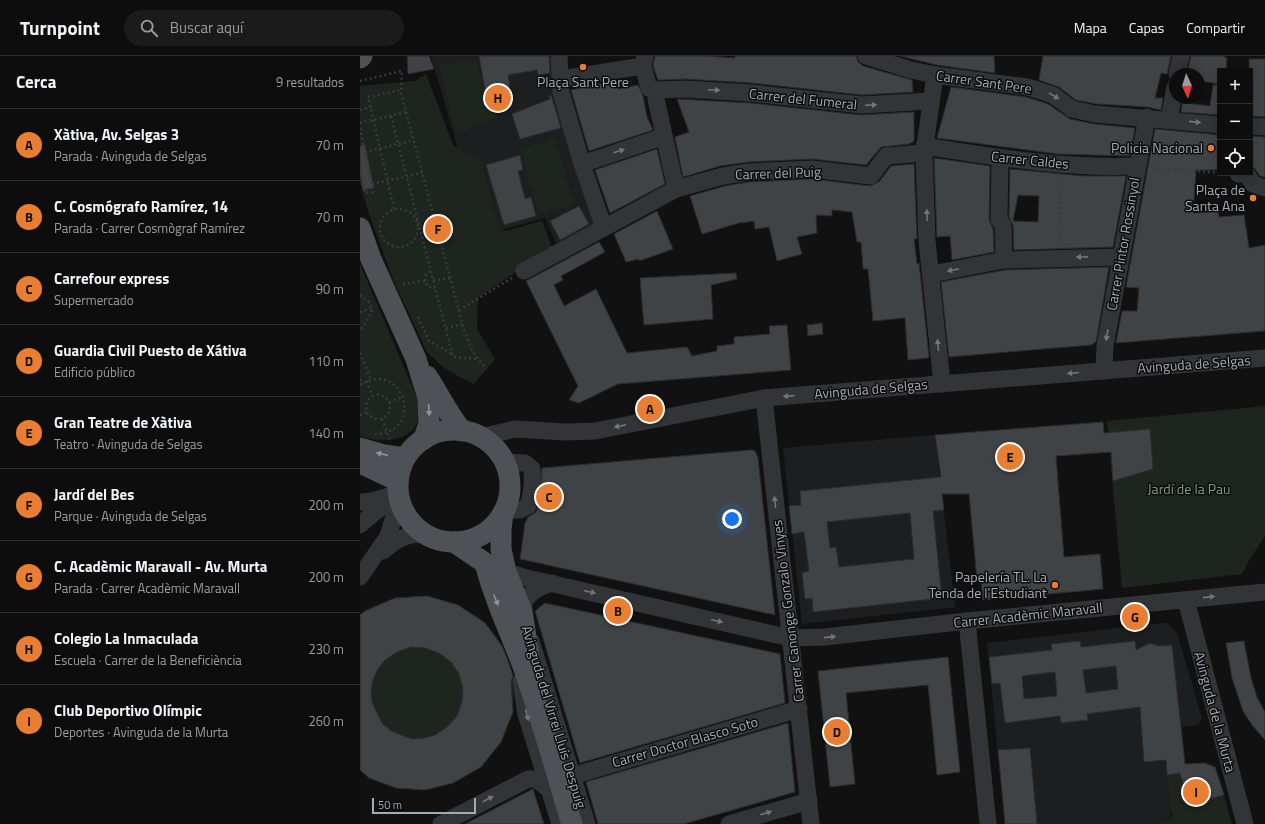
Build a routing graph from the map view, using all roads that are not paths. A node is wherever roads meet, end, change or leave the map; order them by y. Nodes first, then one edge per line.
1 (559, 56) edge
2 (866, 56) edge
3 (1181, 56) edge
4 (644, 61) edge
5 (911, 63) edge
6 (1178, 68) edge
7 (934, 75) junction
8 (561, 86) junction
9 (657, 90) junction
10 (930, 101) junction
11 (1172, 104) edge
12 (1147, 117) junction
13 (1169, 120) junction
14 (1217, 125) edge
15 (1253, 126) edge
16 (1265, 127) edge
17 (656, 139) dead end
18 (924, 150) junction
19 (1000, 158) junction
20 (582, 164) junction
21 (1137, 166) junction
22 (1248, 176) edge
23 (676, 188) junction
24 (1265, 188) edge
25 (360, 228) edge
26 (604, 228) junction
27 (1121, 257) junction
28 (1004, 260) junction
29 (524, 271) road end
30 (932, 274) junction
31 (1265, 358) edge
32 (416, 359) junction
33 (1104, 371) junction
34 (942, 384) junction
35 (764, 398) junction
36 (472, 434) junction
37 (424, 439) junction
38 (360, 448) edge
39 (406, 458) junction
40 (360, 463) edge
41 (398, 491) junction
42 (360, 502) edge
43 (504, 512) junction
44 (360, 525) edge
45 (425, 534) junction
46 (454, 542) junction
47 (374, 559) junction
48 (485, 563) junction
49 (506, 572) junction
50 (360, 577) edge
51 (552, 583) junction
52 (1265, 592) edge
53 (1186, 600) junction
54 (522, 611) junction
55 (967, 621) junction
56 (791, 638) junction
57 (517, 649) junction
58 (535, 701) junction
59 (799, 709) junction
60 (572, 776) junction
61 (550, 790) junction
62 (809, 801) junction
63 (441, 824) edge
64 (560, 824) edge
65 (572, 824) edge
66 (587, 824) edge
67 (729, 824) edge
68 (812, 824) edge
69 (988, 824) edge
70 (1245, 824) edge

1 - 8 street
2 - 5 street, Carrer Sant Pere
3 - 6 street
4 - 8 street
4 - 9 street
5 - 7 street, Carrer Sant Pere
7 - 10 street
7 -> 12 street, Carrer Sant Pere
8 - 20 street
9 -> 10 street, Carrer del Fumeral
9 - 23 street
10 - 18 street
11 - 13 street
12 - 13 street, Carrer Sant Pere
12 - 21 street, Carrer Pintor Rossinyol
13 -> 14 street, Carrer Sant Pere
15 - 16 street
20 -> 17 street
18 - 19 street, Carrer Caldes
18 - 23 street, Carrer del Puig
30 -> 18 street
19 - 21 street, Carrer Caldes
19 - 28 street
20 - 26 street
21 - 27 street, Carrer Pintor Rossinyol
22 - 24 street
23 - 26 street, Carrer del Puig
25 - 32 main road
26 - 29 street, Carrer del Puig
27 -> 28 street
27 -> 33 street, Carrer Pintor Rossinyol
28 -> 30 street
34 -> 30 street
31 - 33 street, Avinguda de Selgas
32 - 36 main road
32 -> 37 main road
33 -> 34 street, Avinguda de Selgas
34 -> 35 street, Avinguda de Selgas
35 -> 36 street, Avinguda de Selgas
56 -> 35 street, Carrer Canonge Gonzalo Vinyes
36 - 37 main road
36 - 43 main road
37 - 39 main road
39 -> 38 main road
39 - 41 main road
40 - 41 main road
41 - 42 street
41 - 44 street
41 - 45 main road
41 - 47 street
43 - 46 main road
43 - 49 main road, Avinguda del Virrei Lluís Despuig
45 - 46 main road
45 - 47 street
46 - 48 main road
47 - 50 street
48 - 49 street, Carrer Acadèmic Maravall
48 -> 57 main road, Avinguda del Virrei Lluís Despuig
49 - 51 street, Carrer Acadèmic Maravall
49 - 54 main road, Avinguda del Virrei Lluís Despuig
51 - 54 street, Avinguda del Virrei Lluís Despuig
51 -> 56 street, Carrer Acadèmic Maravall
53 -> 52 street, Carrer Acadèmic Maravall
53 - 55 street, Carrer Acadèmic Maravall
53 - 70 street, Avinguda de la Murta
54 - 58 main road, Avinguda del Virrei Lluís Despuig
54 - 60 street, Avinguda del Virrei Lluís Despuig
56 -> 55 street, Carrer Acadèmic Maravall
55 - 69 street
56 - 59 street, Carrer Canonge Gonzalo Vinyes
57 - 58 main road, Avinguda del Virrei Lluís Despuig
57 -> 61 street, Avinguda del Virrei Lluís Despuig
58 - 65 main road, Avinguda del Virrei Lluís Despuig
59 - 60 street, Carrer Doctor Blasco Soto
59 - 62 street, Carrer Canonge Gonzalo Vinyes
60 - 66 street, Avinguda del Virrei Lluís Despuig
63 -> 61 street
61 - 64 street, Avinguda del Virrei Lluís Despuig
67 -> 62 street
62 - 68 street, Carrer Canonge Gonzalo Vinyes

